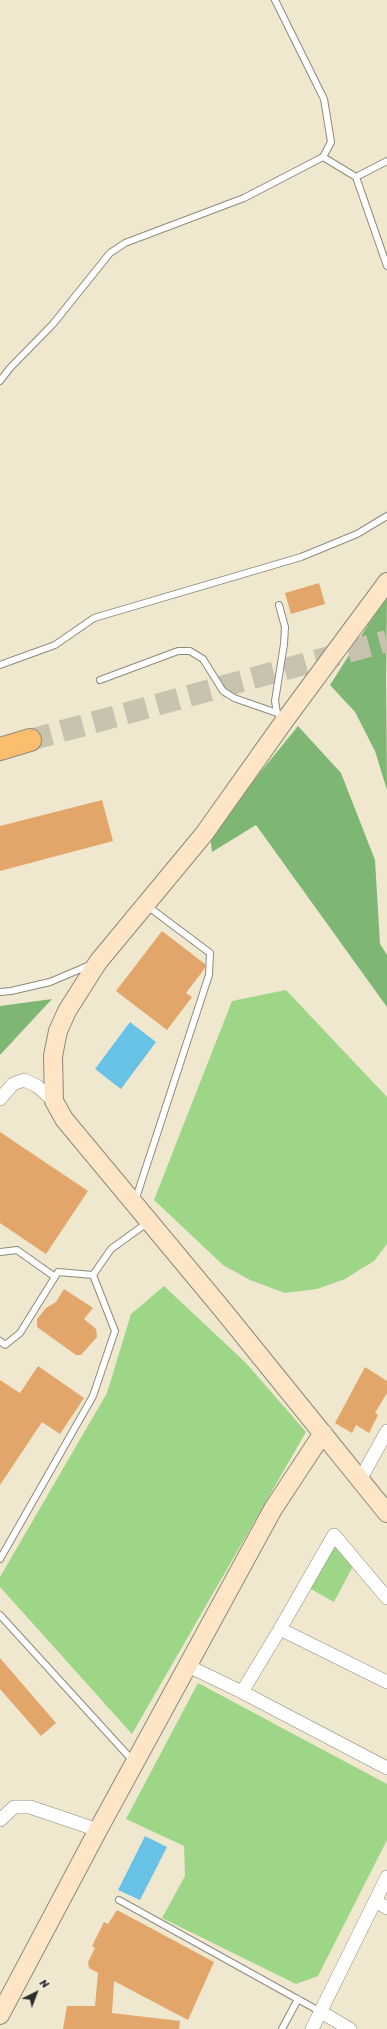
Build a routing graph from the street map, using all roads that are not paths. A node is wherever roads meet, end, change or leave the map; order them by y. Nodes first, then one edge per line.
1 (275, 0) edge
2 (322, 157) junction
3 (387, 161) edge
4 (356, 177) junction
5 (387, 266) edge
6 (0, 381) edge
7 (387, 516) edge
8 (387, 582) edge
9 (279, 605) dead end
10 (0, 665) edge
11 (100, 680) dead end
12 (281, 717) junction
13 (30, 740) tunnel mouth
14 (0, 749) edge
15 (146, 904) junction
16 (98, 962) junction
17 (0, 992) edge
18 (0, 1099) edge
19 (54, 1101) junction
20 (134, 1204) junction
21 (148, 1222) junction
22 (0, 1252) edge
23 (93, 1275) junction
24 (55, 1277) junction
25 (0, 1341) edge
26 (387, 1431) edge
27 (323, 1433) junction
28 (360, 1480) junction
29 (387, 1513) edge
30 (0, 1559) edge
31 (387, 1598) edge
32 (0, 1615) edge
33 (280, 1629) junction
34 (188, 1666) junction
35 (387, 1681) edge
36 (242, 1692) junction
37 (135, 1763) junction
38 (387, 1768) edge
39 (0, 1820) edge
40 (98, 1830) junction
41 (387, 1876) edge
42 (119, 1900) dead end
43 (375, 1901) junction
44 (387, 1908) edge
45 (298, 1999) junction
46 (321, 2012) junction
47 (0, 2015) edge
48 (282, 2029) edge
49 (312, 2029) edge
50 (350, 2029) edge

1 - 2 lane
2 - 4 lane
2 - 6 lane
3 - 4 lane
4 - 5 lane
7 - 10 lane
8 - 12 street
9 - 12 lane
11 - 12 lane
12 - 15 street
13 - 14 highway
15 - 16 street
15 - 20 lane
16 - 17 lane
16 - 19 street
18 - 19 street
19 - 20 street
20 - 21 street
21 - 23 lane
21 - 27 street
22 - 24 lane
23 - 24 lane
23 - 30 lane
24 - 25 lane
26 - 28 street
27 - 28 street
27 - 34 street
28 - 29 street
31 - 33 street
32 - 37 lane
33 - 35 street
33 - 36 street
34 - 36 street
34 - 37 street
36 - 38 street
37 - 40 street
39 - 40 street
40 - 47 street
41 - 43 street
42 - 45 lane
43 - 44 street
43 - 46 street
45 - 46 lane
45 - 48 lane
46 - 49 street
46 - 50 street

